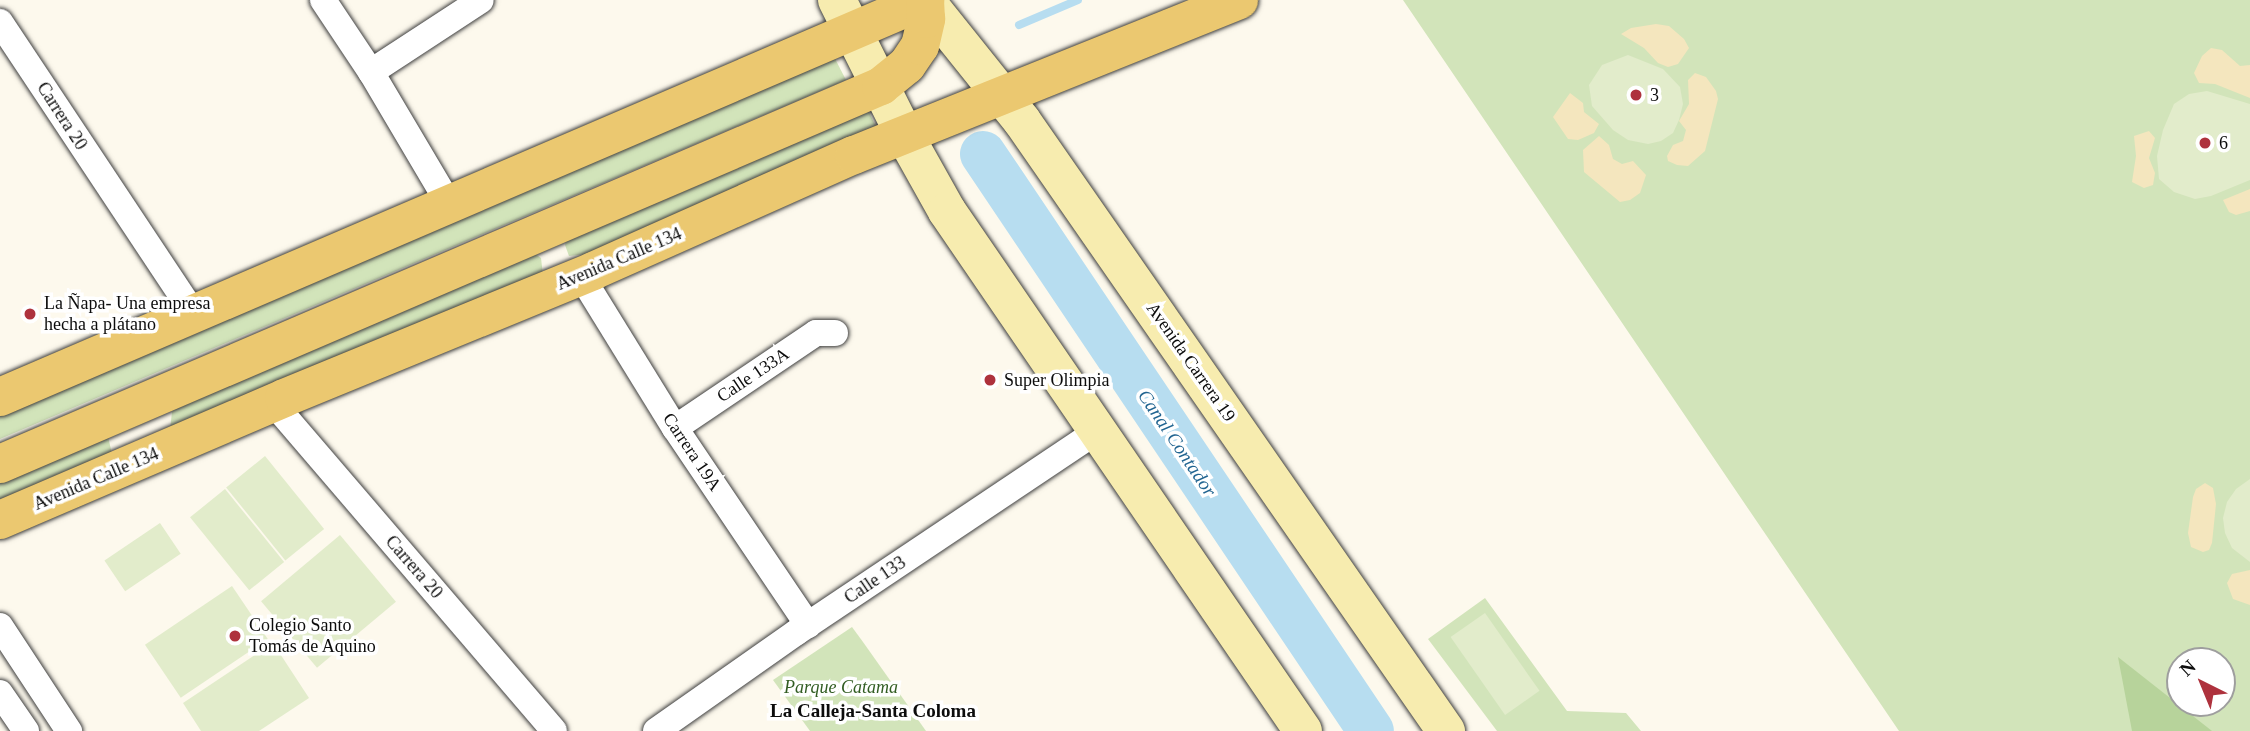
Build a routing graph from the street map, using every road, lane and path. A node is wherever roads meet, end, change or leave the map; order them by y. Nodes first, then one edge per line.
1 (323, 0) edge
2 (481, 0) edge
3 (925, 0) edge
4 (1239, 0) edge
5 (845, 15) edge
6 (0, 22) edge
7 (371, 72) junction
8 (881, 86) junction
9 (1004, 96) junction
10 (905, 136) junction
11 (449, 204) junction
12 (533, 235) junction
13 (581, 276) junction
14 (194, 314) junction
15 (835, 333) dead end
16 (194, 382) junction
17 (0, 397) edge
18 (274, 404) junction
19 (675, 428) junction
20 (1096, 432) junction
21 (0, 464) edge
22 (117, 469) junction
23 (0, 520) edge
24 (808, 625) junction
25 (0, 626) edge
26 (0, 693) edge
27 (1432, 715) edge
28 (26, 731) edge
29 (69, 731) edge
30 (554, 731) edge
31 (656, 731) edge
32 (1303, 731) edge
33 (1446, 731) edge

1 - 7 street
2 - 7 street
3 - 5 main road
3 - 8 main road
3 - 9 main road, Avenida Carrera 19
4 - 9 main road, Avenida Calle 134
5 - 8 main road
5 - 11 main road
6 - 14 street, Carrera 20
7 - 11 street
8 - 10 main road
8 - 12 main road
9 - 10 main road, Avenida Calle 134
9 - 27 main road, Avenida Carrera 19
10 - 13 main road, Avenida Calle 134
10 - 20 main road
11 - 14 main road
12 - 13 main road
12 - 16 main road
13 - 18 main road, Avenida Calle 134
13 - 19 street, Carrera 19A
14 - 17 main road
15 - 19 street, Calle 133A
16 - 21 main road
16 - 22 main road
18 - 22 main road, Avenida Calle 134
18 - 30 street, Carrera 20
19 - 24 street, Carrera 19A
20 - 24 street, Calle 133
20 - 32 main road
22 - 23 main road, Avenida Calle 134
24 - 31 street, Calle 133
25 - 29 street
26 - 28 street
27 - 33 main road, Avenida Carrera 19

